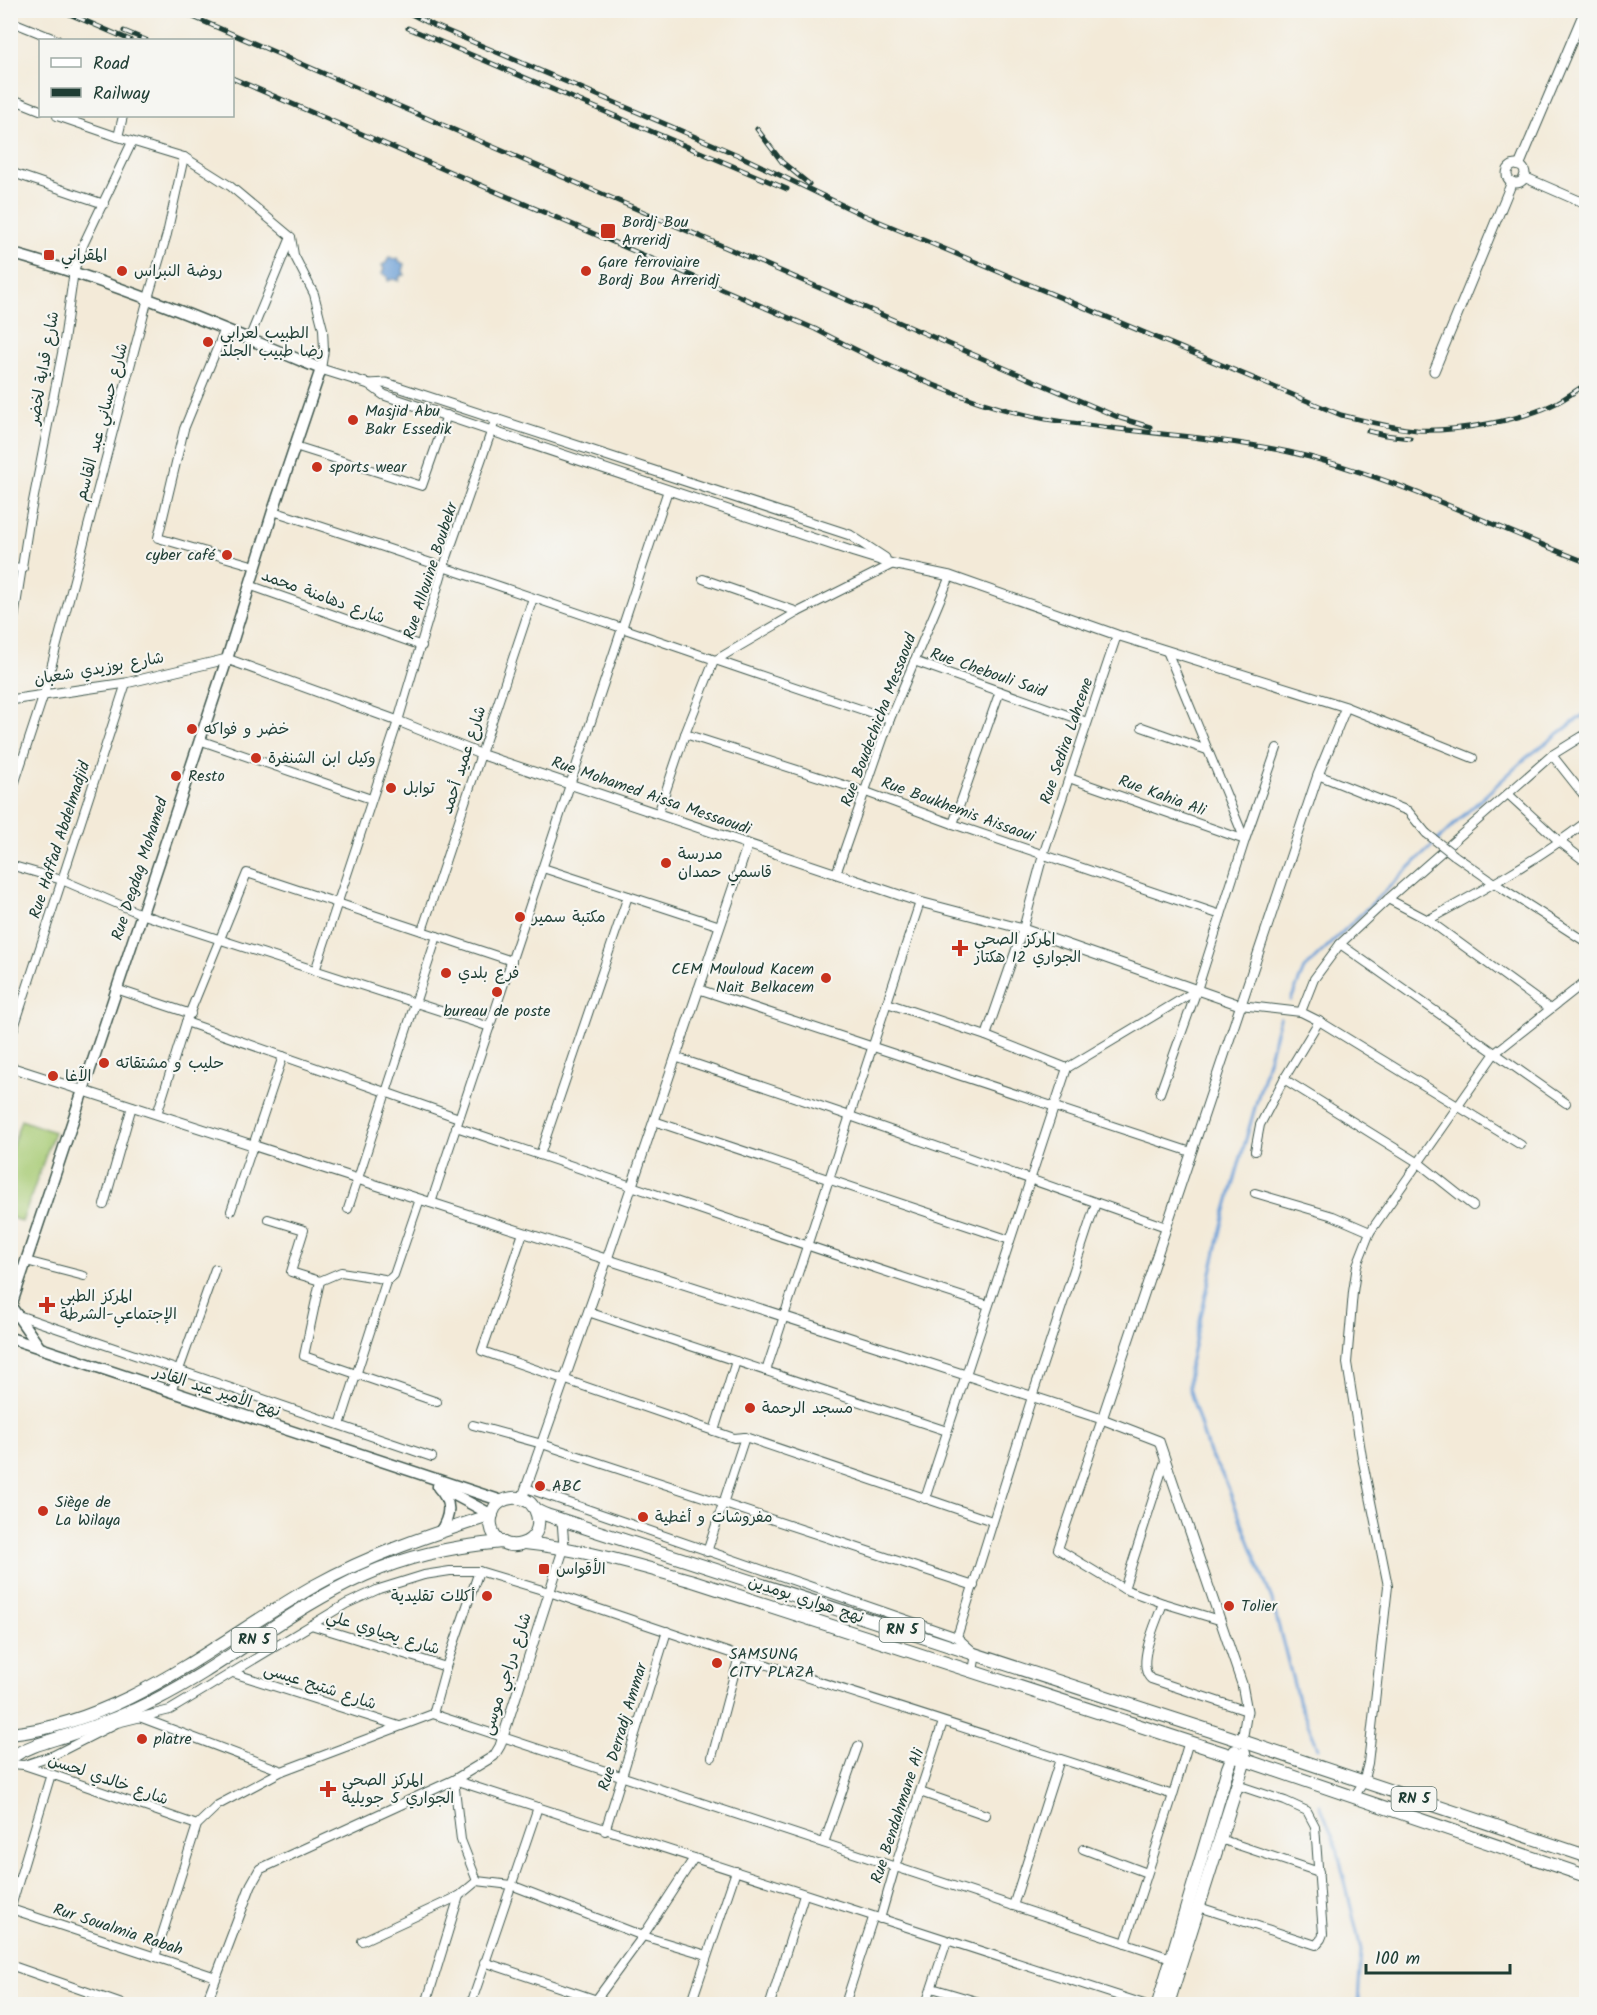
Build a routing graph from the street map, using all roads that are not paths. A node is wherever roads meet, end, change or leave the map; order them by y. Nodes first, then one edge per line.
1 (1585, 10) edge
2 (10, 21) edge
3 (55, 39) edge
4 (10, 98) edge
5 (39, 110) edge
6 (60, 117) edge
7 (123, 117) edge
8 (118, 137) junction
9 (132, 141) junction
10 (184, 157) junction
11 (1519, 166) junction
12 (10, 172) edge
13 (1524, 177) junction
14 (1512, 182) junction
15 (104, 204) junction
16 (1587, 204) edge
17 (291, 237) junction
18 (10, 253) edge
19 (74, 271) junction
20 (148, 298) junction
21 (225, 329) junction
22 (249, 339) junction
23 (321, 369) junction
24 (1434, 371) dead end
25 (369, 384) junction
26 (447, 415) junction
27 (496, 418) junction
28 (493, 430) junction
29 (295, 446) junction
30 (668, 490) junction
31 (273, 511) junction
32 (893, 564) junction
33 (255, 566) junction
34 (444, 566) junction
35 (10, 567) edge
36 (23, 568) junction
37 (950, 576) junction
38 (703, 579) dead end
39 (249, 585) junction
40 (533, 598) junction
41 (798, 612) junction
42 (12, 626) edge
43 (622, 629) junction
44 (1117, 635) junction
45 (10, 644) edge
46 (422, 646) junction
47 (1167, 651) junction
48 (227, 659) junction
49 (714, 661) junction
50 (914, 661) junction
51 (126, 683) junction
52 (1000, 691) junction
53 (44, 694) junction
54 (10, 700) edge
55 (1346, 707) junction
56 (890, 719) junction
57 (398, 721) junction
58 (1087, 722) junction
59 (1142, 727) dead end
60 (685, 734) junction
61 (1587, 734) edge
62 (199, 740) junction
63 (1277, 747) dead end
64 (1207, 750) junction
65 (480, 754) junction
66 (1552, 755) junction
67 (1473, 758) dead end
68 (1317, 776) junction
69 (1069, 778) junction
70 (571, 785) junction
71 (866, 792) junction
72 (1508, 794) junction
73 (10, 797) edge
74 (1587, 798) edge
75 (371, 799) junction
76 (658, 814) junction
77 (1587, 822) edge
78 (953, 824) junction
79 (1245, 840) junction
80 (1560, 842) junction
81 (748, 844) junction
82 (1043, 855) junction
83 (1587, 862) edge
84 (10, 865) edge
85 (543, 868) junction
86 (836, 874) junction
87 (62, 880) junction
88 (1494, 883) junction
89 (628, 896) junction
90 (1388, 899) junction
91 (920, 902) junction
92 (339, 903) junction
93 (141, 914) junction
94 (1221, 915) junction
95 (1428, 920) junction
96 (720, 926) junction
97 (1023, 929) junction
98 (422, 931) junction
99 (437, 936) junction
100 (220, 940) junction
101 (1587, 942) edge
102 (1340, 944) junction
103 (512, 961) junction
104 (315, 971) junction
105 (1587, 981) edge
106 (116, 989) junction
107 (698, 989) junction
108 (1197, 990) junction
109 (415, 1003) junction
110 (888, 1003) junction
111 (1240, 1005) junction
112 (1550, 1009) junction
113 (1301, 1012) junction
114 (191, 1014) junction
115 (186, 1022) junction
116 (1319, 1022) junction
117 (490, 1027) junction
118 (986, 1036) junction
119 (10, 1040) edge
120 (873, 1046) junction
121 (1495, 1053) junction
122 (283, 1056) junction
123 (675, 1057) junction
124 (10, 1066) edge
125 (1067, 1068) junction
126 (1284, 1079) junction
127 (82, 1090) junction
128 (385, 1092) junction
129 (1160, 1093) dead end
130 (1566, 1103) dead end
131 (132, 1106) junction
132 (1055, 1106) junction
133 (1458, 1106) junction
134 (157, 1114) junction
135 (850, 1116) junction
136 (459, 1118) junction
137 (654, 1121) junction
138 (456, 1127) junction
139 (252, 1145) junction
140 (1521, 1145) dead end
141 (1255, 1151) dead end
142 (1191, 1152) junction
143 (540, 1155) junction
144 (1419, 1163) junction
145 (357, 1178) junction
146 (830, 1179) junction
147 (1030, 1180) junction
148 (632, 1185) junction
149 (1255, 1192) dead end
150 (420, 1199) junction
151 (431, 1203) junction
152 (1096, 1203) junction
153 (104, 1205) dead end
154 (1473, 1206) dead end
155 (348, 1209) dead end
156 (231, 1211) dead end
157 (268, 1219) dead end
158 (1166, 1227) junction
159 (1370, 1232) junction
160 (523, 1233) junction
161 (1010, 1239) junction
162 (808, 1247) junction
163 (607, 1259) junction
164 (26, 1261) junction
165 (215, 1269) dead end
166 (84, 1276) dead end
167 (320, 1281) junction
168 (386, 1282) junction
169 (988, 1305) junction
170 (12, 1306) edge
171 (588, 1312) junction
172 (785, 1317) junction
173 (10, 1338) edge
174 (40, 1348) junction
175 (736, 1361) junction
176 (178, 1370) junction
177 (766, 1371) junction
178 (357, 1374) junction
179 (965, 1375) junction
180 (564, 1379) junction
181 (171, 1392) junction
182 (1032, 1397) junction
183 (437, 1402) dead end
184 (1102, 1419) junction
185 (340, 1425) junction
186 (473, 1425) dead end
187 (714, 1431) junction
188 (947, 1431) junction
189 (745, 1437) junction
190 (542, 1444) junction
191 (432, 1457) dead end
192 (1165, 1461) junction
193 (414, 1473) junction
194 (435, 1485) junction
195 (524, 1493) junction
196 (925, 1499) junction
197 (502, 1501) junction
198 (723, 1503) junction
199 (536, 1509) junction
200 (492, 1515) junction
201 (561, 1520) junction
202 (992, 1521) junction
203 (440, 1532) junction
204 (502, 1542) junction
205 (525, 1543) junction
206 (564, 1547) junction
207 (707, 1552) junction
208 (479, 1571) junction
209 (974, 1586) junction
210 (1124, 1588) junction
211 (549, 1592) junction
212 (1163, 1603) junction
213 (1219, 1620) junction
214 (311, 1625) junction
215 (667, 1631) junction
216 (957, 1637) junction
217 (976, 1654) junction
218 (739, 1656) junction
219 (446, 1667) junction
220 (973, 1671) junction
221 (233, 1673) junction
222 (1247, 1711) junction
223 (433, 1714) junction
224 (141, 1718) junction
225 (943, 1722) junction
226 (399, 1726) junction
227 (10, 1736) edge
228 (503, 1737) junction
229 (1242, 1741) junction
230 (1189, 1742) junction
231 (858, 1746) dead end
232 (1232, 1756) junction
233 (712, 1757) dead end
234 (1060, 1759) junction
235 (11, 1760) edge
236 (1245, 1760) junction
237 (24, 1765) junction
238 (282, 1771) junction
239 (51, 1774) junction
240 (622, 1776) junction
241 (454, 1780) junction
242 (1363, 1783) junction
243 (1237, 1785) junction
244 (920, 1792) junction
245 (1173, 1796) junction
246 (1354, 1797) junction
247 (1421, 1801) junction
248 (538, 1807) junction
249 (986, 1815) dead end
250 (1416, 1818) junction
251 (197, 1825) junction
252 (605, 1831) junction
253 (1220, 1839) junction
254 (824, 1844) junction
255 (1083, 1849) dead end
256 (1587, 1856) edge
257 (694, 1858) junction
258 (895, 1867) junction
259 (736, 1871) junction
260 (1319, 1872) junction
261 (1147, 1873) junction
262 (1587, 1876) edge
263 (477, 1881) junction
264 (511, 1885) junction
265 (804, 1895) junction
266 (459, 1896) junction
267 (1013, 1906) junction
268 (1199, 1907) junction
269 (11, 1909) edge
270 (877, 1919) junction
271 (643, 1936) junction
272 (362, 1941) dead end
273 (948, 1941) junction
274 (1125, 1943) junction
275 (707, 1955) junction
276 (155, 1957) junction
277 (1171, 1958) junction
278 (484, 1962) junction
279 (10, 1965) edge
280 (216, 1977) junction
281 (932, 1988) junction
282 (594, 2002) edge
283 (122, 2004) edge
284 (206, 2004) edge
285 (426, 2004) edge
286 (471, 2004) edge
287 (609, 2004) edge
288 (691, 2004) edge
289 (770, 2004) edge
290 (845, 2004) edge
291 (926, 2004) edge
292 (986, 2004) edge
293 (1144, 2004) edge
294 (1158, 2004) edge
295 (1168, 2004) edge

1 - 11 street
2 - 3 street
4 - 5 street
6 - 8 street
7 - 8 street
8 - 9 street
9 - 10 street
9 - 15 street, شارع قداية لخضر
10 - 17 street
10 - 20 street, شارع حساني عبد القاسم
11 - 13 street
11 - 14 street
12 - 15 street
13 - 14 street
13 - 16 street
14 - 24 street
15 - 19 street, شارع قداية لخضر
17 - 22 street
17 - 23 street
18 - 19 main road
19 - 20 main road
19 - 36 street, شارع قداية لخضر
20 - 21 main road
20 - 53 street, شارع حساني عبد القاسم
21 - 22 main road
21 - 33 street
22 - 23 main road
23 - 25 street
23 - 29 main road, Rue Degdag Mohamed
25 - 26 street
25 - 27 street
26 - 28 street
26 - 29 street
27 - 28 street, Rue Allouine Boubekr
27 - 32 street
28 - 30 street
28 - 34 street, Rue Allouine Boubekr
29 - 31 main road, Rue Degdag Mohamed
30 - 32 street
30 - 43 street
31 - 33 main road, Rue Degdag Mohamed
31 - 34 street
32 - 37 street
32 - 41 street
33 - 39 main road, Rue Degdag Mohamed
34 - 40 street
34 - 46 street, Rue Allouine Boubekr
35 - 36 street
36 - 42 street, شارع قداية لخضر
37 - 44 street
37 - 50 street, Rue Boudechicha Messaoud
38 - 41 street
39 - 46 street, شارع دهامنة محمد
39 - 48 main road, Rue Degdag Mohamed
40 - 43 street
40 - 65 street, شارع عميد أحمد
41 - 49 street
42 - 45 street, شارع قداية لخضر
43 - 49 street
43 - 70 street
44 - 47 street
44 - 58 street, Rue Sedira Lahcene
46 - 57 street, Rue Allouine Boubekr
47 - 55 street
47 - 64 street
48 - 51 street, شارع بوزيدي شعبان
48 - 57 street, Rue Mohamed Aissa Messaoudi
48 - 62 main road, Rue Degdag Mohamed
49 - 56 street
49 - 60 street
50 - 52 street, Rue Chebouli Said
50 - 56 street, Rue Boudechicha Messaoud
51 - 53 street, شارع بوزيدي شعبان
51 - 87 street, Rue Haffad Abdelmadjid
52 - 58 street, Rue Chebouli Said
52 - 78 street
53 - 54 street, شارع بوزيدي شعبان
53 - 73 street, شارع حساني عبد القاسم
55 - 67 street
55 - 68 street
56 - 71 street, Rue Boudechicha Messaoud
57 - 65 street, Rue Mohamed Aissa Messaoudi
57 - 75 street, Rue Allouine Boubekr
58 - 69 street, Rue Sedira Lahcene
59 - 64 street
60 - 71 street, Rue Boukhemis Aissaoui
60 - 76 street
61 - 66 street
62 - 75 street
62 - 93 main road, Rue Degdag Mohamed
63 - 79 street
64 - 79 street
65 - 70 street, Rue Mohamed Aissa Messaoudi
65 - 98 street, شارع عميد أحمد
66 - 72 street
66 - 74 street
68 - 88 street, bridge
68 - 111 street
69 - 79 street, Rue Kahia Ali
69 - 82 street, Rue Sedira Lahcene
70 - 76 street, Rue Mohamed Aissa Messaoudi
70 - 85 street
71 - 78 street, Rue Boukhemis Aissaoui
71 - 86 street, Rue Boudechicha Messaoud
72 - 80 street
72 - 90 street
75 - 92 street, Rue Allouine Boubekr
76 - 81 street, Rue Mohamed Aissa Messaoudi
77 - 80 street
78 - 82 street, Rue Boukhemis Aissaoui
79 - 94 street
80 - 83 street
80 - 88 street
81 - 86 street, Rue Mohamed Aissa Messaoudi
81 - 96 street
82 - 94 street, Rue Boukhemis Aissaoui
82 - 97 street, Rue Sedira Lahcene
84 - 87 street
85 - 89 street
85 - 103 street
86 - 91 street, Rue Mohamed Aissa Messaoudi
87 - 93 street
87 - 119 street, Rue Haffad Abdelmadjid
88 - 95 street
88 - 101 street
89 - 96 street
89 - 143 street
90 - 95 street
90 - 102 street
91 - 97 street, Rue Mohamed Aissa Messaoudi
91 - 110 street
92 - 98 street
92 - 100 street
92 - 104 street, Rue Allouine Boubekr
93 - 100 street
93 - 106 main road, Rue Degdag Mohamed
94 - 108 street
95 - 112 street
96 - 107 street
97 - 108 street, Rue Mohamed Aissa Messaoudi
97 - 118 street, Rue Sedira Lahcene
98 - 99 street
99 - 103 street
99 - 109 street
100 - 104 street
100 - 114 street
102 - 113 street
102 - 121 street
103 - 117 street
104 - 109 street
105 - 112 street
106 - 114 street
106 - 127 main road, Rue Degdag Mohamed
107 - 120 street
107 - 123 street
108 - 111 street, Rue Mohamed Aissa Messaoudi
108 - 125 street
108 - 129 street
109 - 117 street
109 - 128 street
110 - 118 street
110 - 120 street
111 - 113 street
111 - 142 street
112 - 121 street
113 - 116 street
114 - 115 street
115 - 122 street
115 - 134 street
116 - 126 street
116 - 133 street
117 - 136 street
118 - 125 street
120 - 132 street
120 - 135 street
121 - 130 street
121 - 133 street
122 - 128 street
122 - 139 street
123 - 135 street
123 - 137 street
124 - 127 street
125 - 132 street
126 - 141 street
126 - 144 street
127 - 131 street
127 - 164 main road, Rue Degdag Mohamed
128 - 136 street
128 - 145 street
131 - 134 street
131 - 153 street
132 - 142 street
132 - 147 street
133 - 140 street
133 - 144 street
134 - 139 street
135 - 146 street
135 - 147 street
136 - 138 street
137 - 146 street
137 - 148 street
138 - 143 street
138 - 151 street
139 - 145 street
139 - 156 street
142 - 158 street
143 - 148 street
144 - 154 street
144 - 159 street
145 - 150 street
145 - 155 street
146 - 161 street
146 - 162 street
147 - 152 street
147 - 161 street
148 - 162 street
148 - 163 street
149 - 159 street
150 - 151 street
150 - 168 street
151 - 160 street
152 - 158 street
152 - 182 street
157 - 167 street
158 - 184 street
159 - 242 street
160 - 163 street
160 - 180 street
161 - 169 street
162 - 169 street
162 - 172 street
163 - 171 street
163 - 172 street
164 - 166 street
164 - 170 main road, Rue Degdag Mohamed
165 - 176 street
167 - 168 street
167 - 178 street
168 - 178 street
169 - 179 street
170 - 174 main road
170 - 176 street
171 - 175 street
171 - 180 street
172 - 177 street
172 - 179 street
173 - 174 main road, نهج الأمير عبد القادر
174 - 181 main road, نهج الأمير عبد القادر
175 - 177 street
175 - 187 street
176 - 181 street
176 - 185 street
177 - 188 street
178 - 183 street
178 - 185 street
179 - 182 street
179 - 188 street
180 - 187 street
180 - 190 street
181 - 193 main road, نهج الأمير عبد القادر
182 - 184 street
182 - 202 street
184 - 192 street
184 - 210 street
185 - 191 street
186 - 190 street
187 - 189 street
188 - 196 street
189 - 196 street
189 - 198 street
190 - 195 street
190 - 198 street
192 - 210 street
192 - 213 street
193 - 194 main road, نهج الأمير عبد القادر
193 - 197 main road, نهج الأمير عبد القادر
194 - 200 main road, نهج الأمير عبد القادر
194 - 203 main road
195 - 197 main road
195 - 199 main road
195 - 207 street
196 - 202 street
197 - 200 main road
198 - 207 street
198 - 209 street
199 - 201 main road, نهج هواري بومدين / RN 5
199 - 205 main road
200 - 203 main road, RN 5
200 - 204 main road
201 - 206 street, شارع دراجي موسى
201 - 217 main road, نهج هواري بومدين / RN 5
202 - 209 street
203 - 227 main road, RN 5
204 - 205 main road
204 - 235 main road, RN 5
205 - 206 main road, نهج هواري بومدين / RN 5
206 - 211 street, شارع دراجي موسى
206 - 220 main road, نهج هواري بومدين / RN 5
207 - 216 street
208 - 211 street
208 - 214 street
208 - 219 street, شارع يحياوي علي
209 - 216 street
210 - 212 street
211 - 215 street
211 - 228 street, شارع دراجي موسى
212 - 213 street
212 - 222 street
213 - 222 street
214 - 219 street, شارع يحياوي علي
214 - 221 street
215 - 218 street
215 - 240 street, Rue Derradj Ammar
216 - 217 street
217 - 220 street
217 - 229 main road, نهج هواري بومدين / RN 5
218 - 225 street
218 - 233 street
219 - 223 street, شارع يحياوي علي
220 - 230 main road, نهج هواري بومدين / RN 5
221 - 224 street
221 - 226 street, شارع شتيح عيسى
222 - 229 street
223 - 226 street
223 - 228 street
224 - 237 street
224 - 238 street
225 - 234 street
225 - 244 street, Rue Bendahmane Ali
226 - 238 street
227 - 235 main road
228 - 240 street
228 - 241 street, شارع دراجي موسى
229 - 232 main road
229 - 236 main road
229 - 242 main road, RN 5
230 - 232 main road, نهج هواري بومدين / RN 5
230 - 245 street
231 - 254 street
232 - 236 main road, نهج هواري بومدين / RN 5
232 - 277 main road
234 - 245 street
234 - 267 street
235 - 237 street, شارع خالدي لحسن
236 - 243 main road
236 - 246 main road, RN 5
237 - 239 street, شارع خالدي لحسن
238 - 251 street
239 - 251 street, شارع خالدي لحسن
239 - 269 street
240 - 252 street, Rue Derradj Ammar
240 - 254 street
241 - 248 street
241 - 263 street
241 - 280 street, شارع دراجي موسى
242 - 246 street
242 - 247 main road, RN 5
243 - 253 main road
243 - 260 street
244 - 249 street
244 - 258 street, Rue Bendahmane Ali
245 - 261 street
246 - 250 main road, RN 5
247 - 250 main road
247 - 256 main road, RN 5
248 - 252 street
248 - 264 street
250 - 262 main road, RN 5
251 - 276 street
252 - 257 street
253 - 260 street
253 - 268 main road
254 - 258 street
255 - 261 street
257 - 259 street
257 - 271 street
258 - 267 street
258 - 270 street, Rue Bendahmane Ali
259 - 265 street
259 - 275 street
260 - 268 street
261 - 274 street
263 - 264 street
263 - 266 street
264 - 271 street
264 - 278 street
265 - 270 street
265 - 289 street
266 - 272 street
266 - 285 street
267 - 274 street
268 - 295 main road
269 - 276 street, Rur Soualmia Rabah
270 - 273 street
270 - 290 street, Rue Bendahmane Ali
271 - 275 street
271 - 282 street
273 - 281 street
273 - 293 street
274 - 277 street
275 - 288 street
276 - 280 street, Rur Soualmia Rabah
277 - 294 main road
278 - 282 street
278 - 286 street
279 - 283 street
280 - 284 street, شارع دراجي موسى
281 - 291 street
281 - 292 street
282 - 287 street

